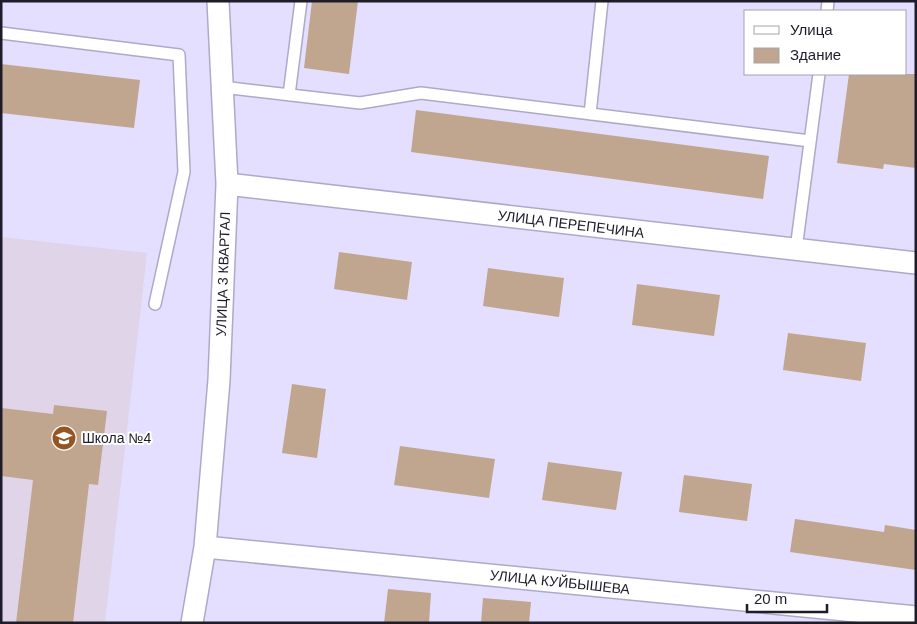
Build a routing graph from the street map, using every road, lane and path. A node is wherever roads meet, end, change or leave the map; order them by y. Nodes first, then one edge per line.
1 (218, 1) edge
2 (301, 1) edge
3 (602, 1) edge
4 (1, 33) edge
5 (819, 75) edge
6 (222, 87) junction
7 (289, 95) junction
8 (590, 114) junction
9 (810, 141) junction
10 (227, 184) junction
11 (796, 250) junction
12 (916, 263) edge
13 (155, 304) dead end
14 (204, 547) junction
15 (916, 617) edge
16 (192, 623) edge

1 - 6 street, УЛИЦА 3 КВАРТАЛ
2 - 7 lane
3 - 8 lane
4 - 13 lane
5 - 9 lane
6 - 7 lane
6 - 10 street, УЛИЦА 3 КВАРТАЛ
7 - 8 lane
8 - 9 lane
9 - 11 lane
10 - 11 street, УЛИЦА ПЕРЕПЕЧИНА
10 - 14 street, УЛИЦА 3 КВАРТАЛ
11 - 12 street, УЛИЦА ПЕРЕПЕЧИНА
14 - 15 street, УЛИЦА КУЙБЫШЕВА
14 - 16 street, УЛИЦА 3 КВАРТАЛ

